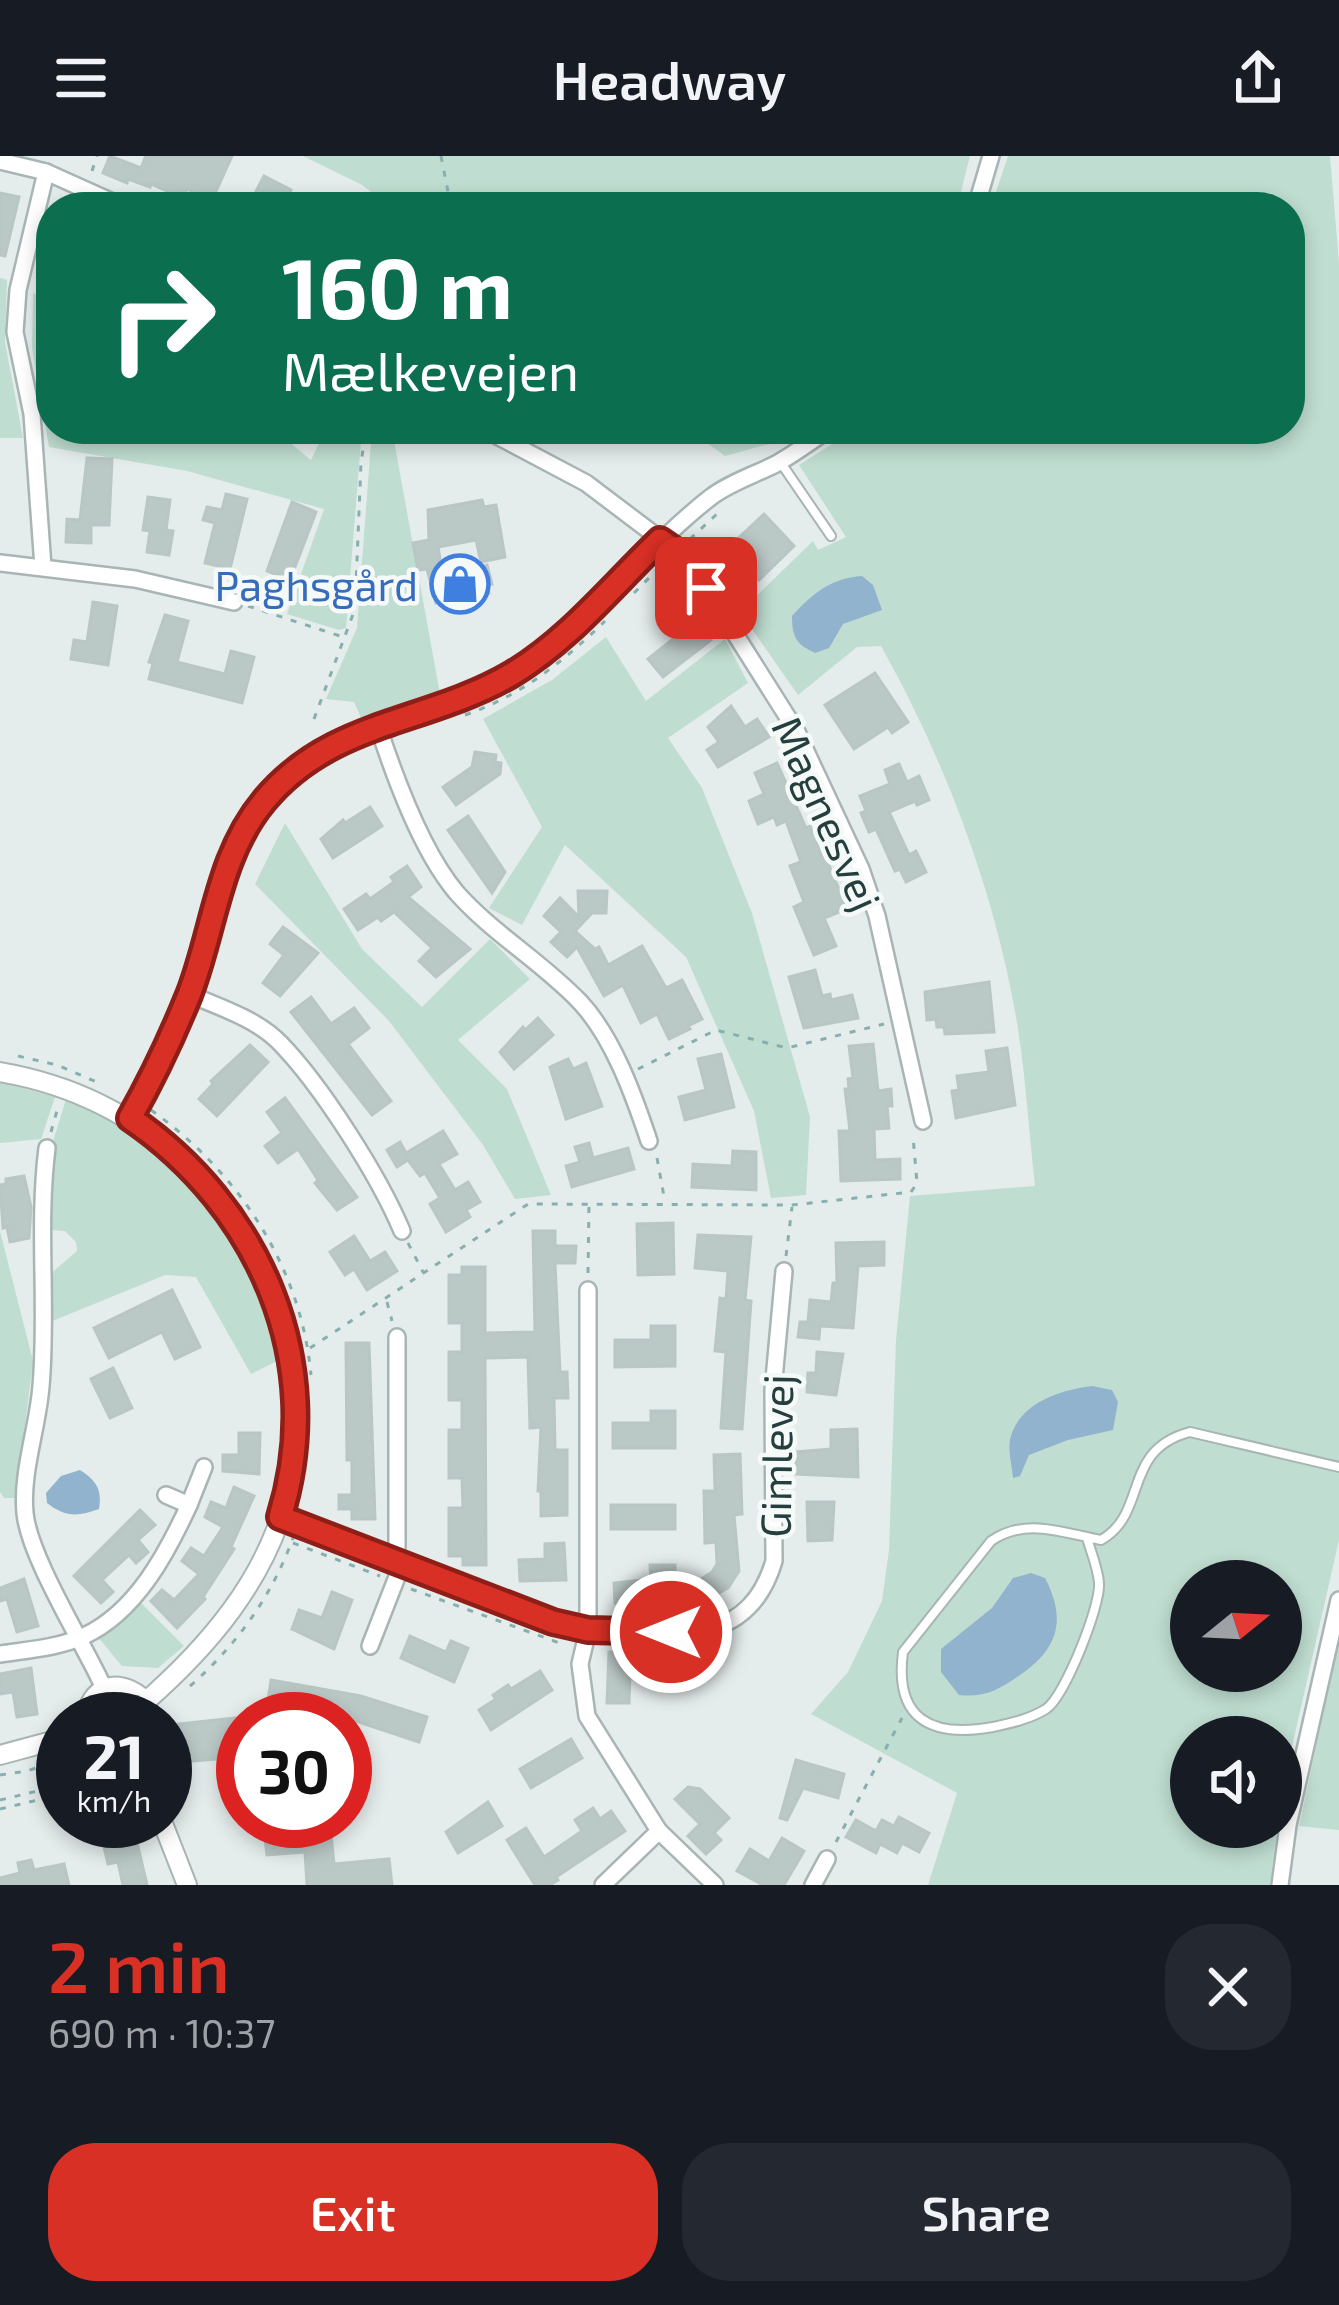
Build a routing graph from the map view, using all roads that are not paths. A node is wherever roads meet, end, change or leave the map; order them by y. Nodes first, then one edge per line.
1 (991, 156) edge
2 (0, 161) edge
3 (46, 172) junction
4 (41, 192) edge
5 (94, 192) edge
6 (980, 192) edge
7 (36, 214) edge
8 (512, 444) edge
9 (807, 444) edge
10 (780, 462) junction
11 (831, 536) dead end
12 (660, 540) junction
13 (0, 563) edge
14 (43, 567) junction
15 (235, 602) road end
16 (378, 726) junction
17 (189, 994) junction
18 (0, 1072) edge
19 (135, 1110) junction
20 (922, 1121) road end
21 (649, 1142) road end
22 (47, 1148) road end
23 (402, 1231) road end
24 (784, 1271) road end
25 (588, 1290) road end
26 (397, 1337) road end
27 (204, 1467) dead end
28 (1339, 1467) edge
29 (166, 1495) dead end
30 (189, 1505) junction
31 (289, 1521) junction
32 (1087, 1538) junction
33 (397, 1563) junction
34 (1339, 1600) edge
35 (80, 1638) junction
36 (585, 1639) junction
37 (370, 1646) dead end
38 (0, 1654) edge
39 (104, 1688) junction
40 (100, 1692) edge
41 (131, 1692) edge
42 (163, 1692) edge
43 (36, 1745) edge
44 (0, 1755) edge
45 (659, 1831) junction
46 (173, 1848) edge
47 (827, 1859) road end
48 (187, 1885) edge
49 (603, 1885) edge
50 (715, 1885) edge
51 (813, 1885) edge
52 (1280, 1885) edge

1 - 6 street
2 - 3 street
3 - 4 street
3 - 5 street
7 - 14 street
8 - 12 street, Magnesvej
9 - 10 street
10 - 11 lane
10 - 12 street
12 - 16 street
12 - 20 street, Magnesvej
13 - 14 street
14 - 15 street
16 - 17 street
16 - 21 street
17 - 19 street
17 - 23 street
18 - 19 street
19 - 31 street
22 - 35 street
24 - 36 street, Gimlevej
25 - 36 street
26 - 33 street
27 - 30 street
28 - 32 lane
29 - 30 street
30 - 35 street
31 - 33 street, Gimlevej
31 - 42 street
32 - 32 lane
33 - 36 street, Gimlevej
33 - 37 street
34 - 52 street
35 - 38 street
35 - 39 street
36 - 45 street
39 - 40 street
39 - 41 street
43 - 44 street
45 - 49 street
45 - 50 street
46 - 48 street
47 - 51 street

